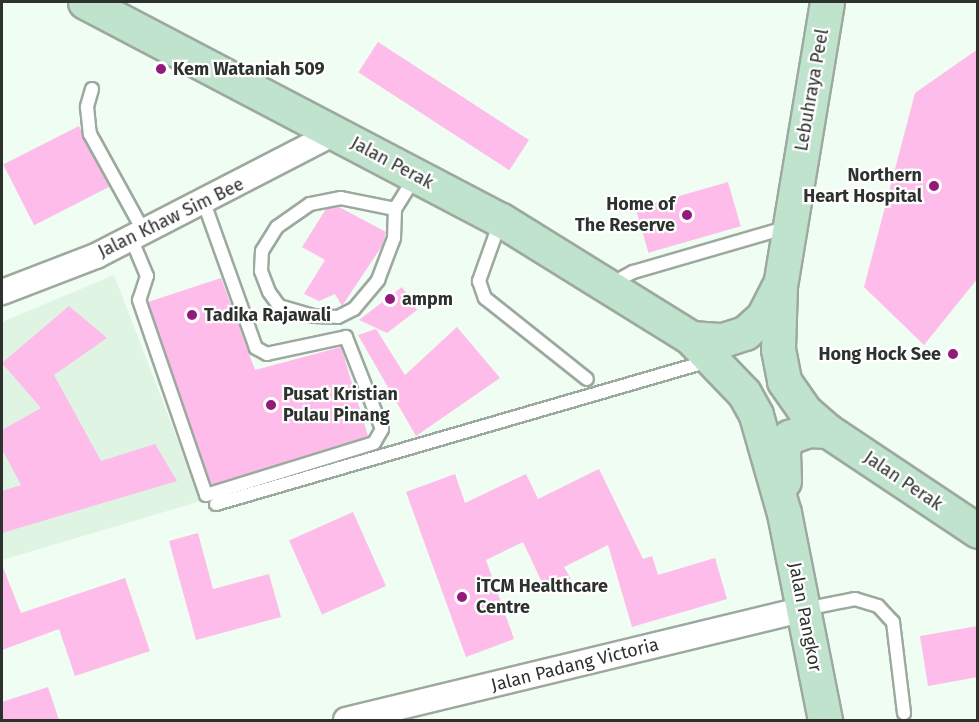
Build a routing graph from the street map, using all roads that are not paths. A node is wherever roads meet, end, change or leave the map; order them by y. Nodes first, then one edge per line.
1 (85, 2) edge
2 (827, 2) edge
3 (92, 89) dead end
4 (334, 133) junction
5 (416, 175) junction
6 (204, 203) junction
7 (395, 209) junction
8 (501, 220) junction
9 (789, 226) junction
10 (138, 235) junction
11 (610, 284) junction
12 (780, 285) junction
13 (2, 292) edge
14 (702, 349) junction
15 (587, 379) dead end
16 (828, 431) junction
17 (216, 504) dead end
18 (784, 513) junction
19 (978, 531) edge
20 (804, 609) junction
21 (904, 713) dead end
22 (346, 720) edge
23 (823, 720) edge

1 - 4 main road, Jalan Perak
2 - 9 main road, Lebuhraya Peel
3 - 10 lane
4 - 5 main road, Jalan Perak
4 - 6 street, Jalan Khaw Sim Bee
5 - 7 lane
5 - 8 main road, Jalan Perak
6 - 10 street, Jalan Khaw Sim Bee
6 - 10 lane
7 - 7 lane
8 - 11 main road, Jalan Perak
8 - 15 lane
9 - 11 lane
9 - 12 main road, Lebuhraya Peel
10 - 13 street, Jalan Khaw Sim Bee
11 - 14 main road, Jalan Perak
12 - 14 main road, Lebuhraya Peel
12 - 16 main road, Lebuhraya Peel
14 - 17 lane
14 - 18 main road, Jalan Pangkor
16 - 18 main road, Jalan Pangkor
16 - 19 main road, Jalan Perak
18 - 20 main road, Jalan Pangkor
20 - 21 lane
20 - 22 street, Jalan Padang Victoria
20 - 23 main road, Jalan Pangkor

